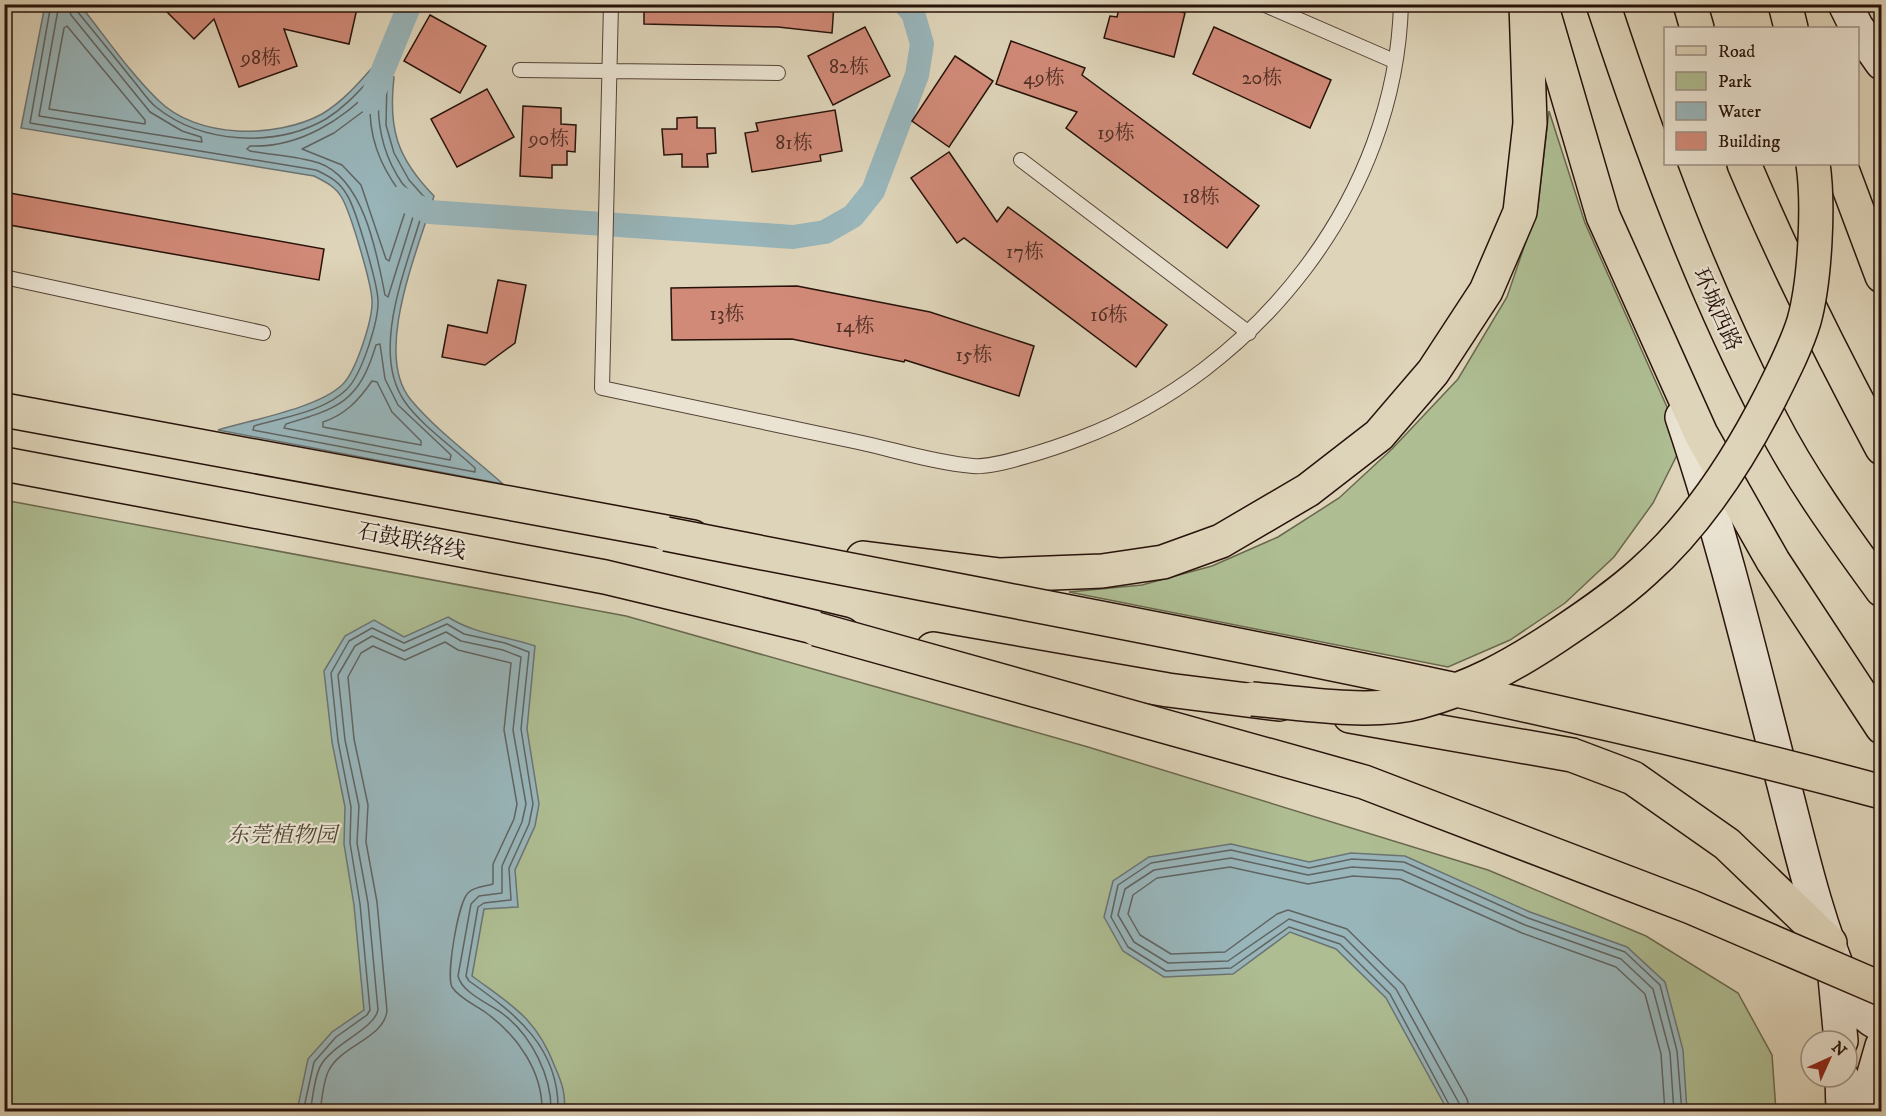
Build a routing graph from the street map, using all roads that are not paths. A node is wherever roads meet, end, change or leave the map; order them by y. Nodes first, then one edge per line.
1 (611, 4) edge
2 (1263, 4) edge
3 (1401, 4) edge
4 (1526, 4) edge
5 (1541, 4) edge
6 (1603, 4) edge
7 (1690, 4) edge
8 (1785, 4) edge
9 (1800, 4) edge
10 (1845, 4) edge
11 (1696, 27) edge
12 (1791, 27) edge
13 (1806, 27) edge
14 (1856, 27) edge
15 (1859, 32) edge
16 (1394, 61) junction
17 (1881, 63) edge
18 (520, 70) dead end
19 (609, 71) junction
20 (778, 73) dead end
21 (1021, 160) dead end
22 (1744, 165) edge
23 (1813, 165) edge
24 (1840, 165) edge
25 (1881, 276) edge
26 (4, 277) edge
27 (263, 333) dead end
28 (1249, 333) junction
29 (1654, 333) junction
30 (4, 410) edge
31 (1881, 448) edge
32 (4, 464) edge
33 (666, 534) junction
34 (1881, 590) edge
35 (816, 629) junction
36 (1252, 699) junction
37 (1877, 722) edge
38 (1881, 792) edge
39 (1830, 943) junction
40 (1881, 989) edge
41 (1881, 1025) edge
42 (1840, 1029) edge
43 (1881, 1046) edge
44 (1842, 1089) edge
45 (1842, 1112) edge
46 (1863, 1112) edge

1 - 19 lane
2 - 16 lane
3 - 16 lane
4 - 33 main road
5 - 29 main road
6 - 34 main road, 环城西路
7 - 11 main road
8 - 12 main road
9 - 13 main road
10 - 14 main road
15 - 17 main road
16 - 28 lane
18 - 19 lane
19 - 20 lane
19 - 28 lane
21 - 28 lane
22 - 31 main road
23 - 36 main road, bridge
24 - 25 main road
26 - 27 lane
29 - 37 main road
29 - 39 main road
30 - 33 main road
32 - 35 main road, 石鼓联络线
33 - 38 main road, bridge
35 - 36 main road
35 - 40 main road, bridge
36 - 39 main road
39 - 41 main road
39 - 42 main road
43 - 46 main road
44 - 45 main road

